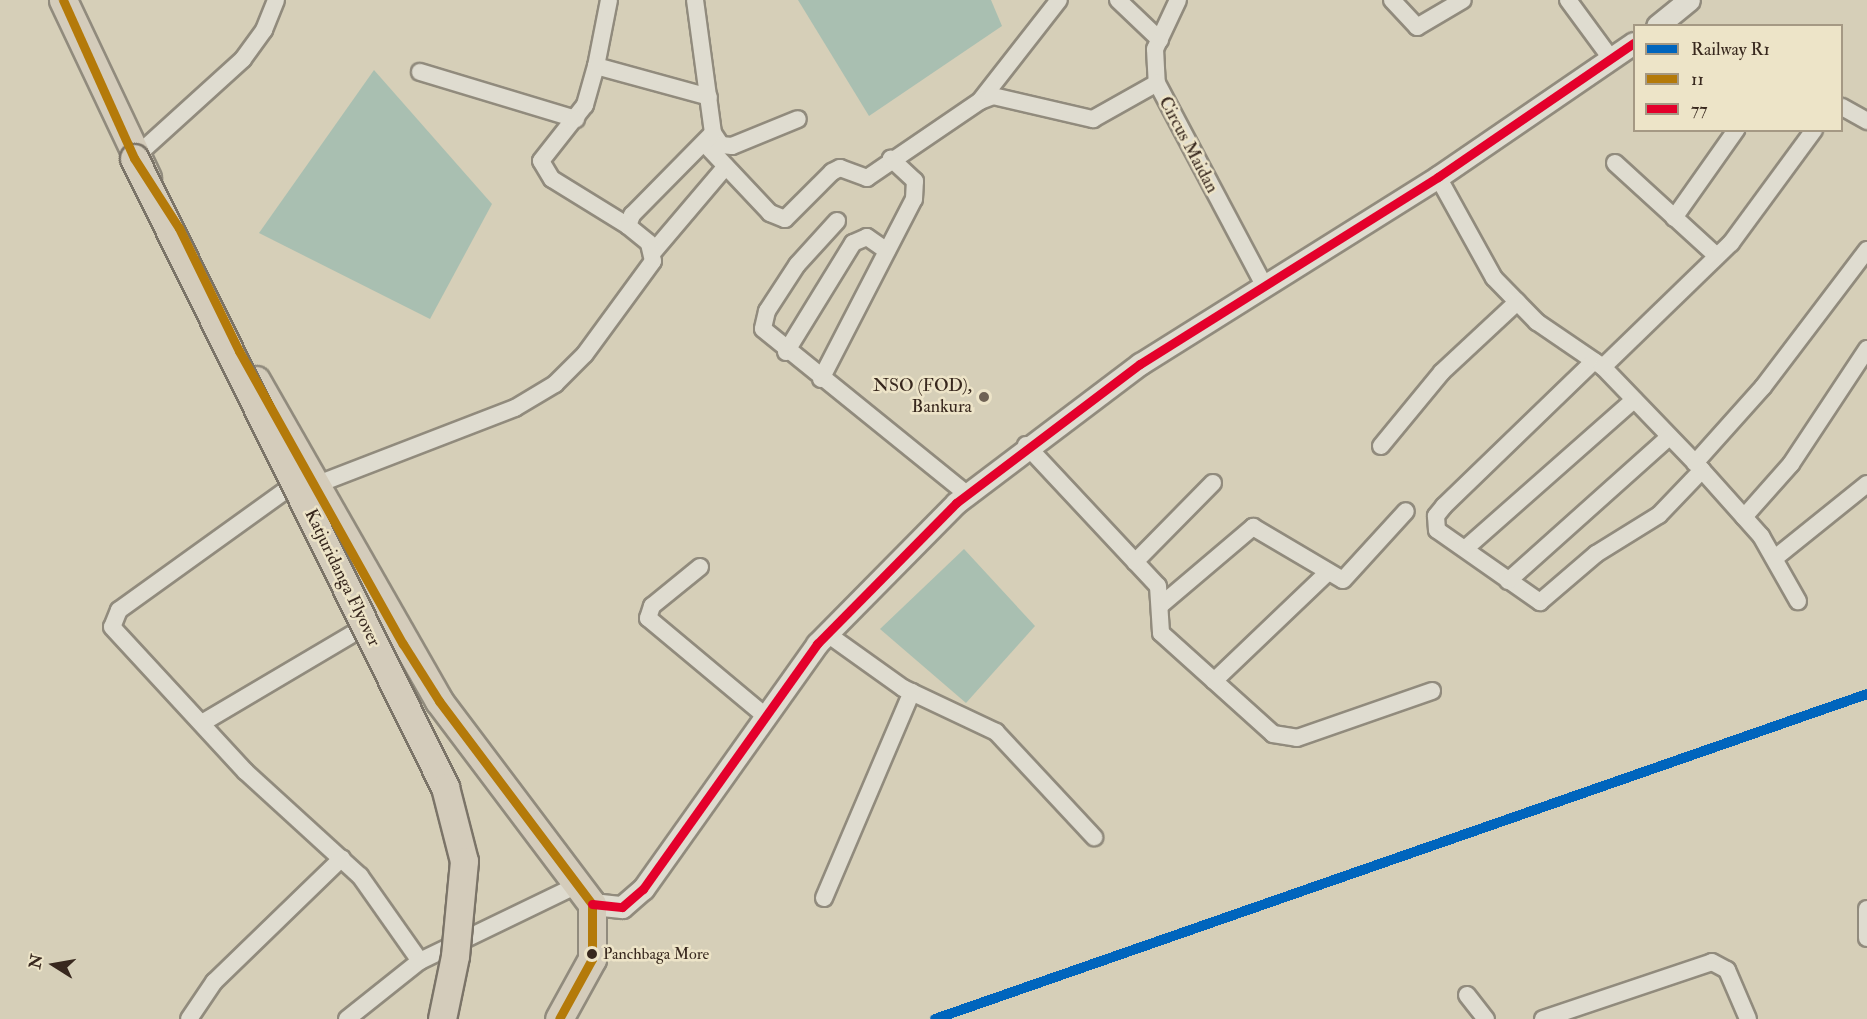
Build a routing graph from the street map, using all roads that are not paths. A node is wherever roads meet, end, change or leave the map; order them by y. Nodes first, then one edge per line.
1 (63, 0) edge
2 (276, 0) edge
3 (609, 0) edge
4 (695, 0) edge
5 (1059, 0) edge
6 (1118, 0) edge
7 (1392, 0) edge
8 (1463, 0) edge
9 (1568, 0) edge
10 (1689, 0) edge
11 (1179, 2) edge
12 (1659, 24) edge
13 (1160, 40) junction
14 (1633, 44) edge
15 (1612, 60) junction
16 (596, 66) junction
17 (420, 72) dead end
18 (1157, 83) junction
19 (710, 97) junction
20 (980, 101) junction
21 (1843, 108) edge
22 (576, 118) junction
23 (798, 119) dead end
24 (1867, 121) edge
25 (1735, 132) edge
26 (1812, 132) edge
27 (709, 139) junction
28 (134, 158) junction
29 (891, 159) junction
30 (1615, 163) dead end
31 (726, 166) junction
32 (1438, 177) junction
33 (1674, 218) junction
34 (837, 221) dead end
35 (628, 226) junction
36 (1867, 250) edge
37 (654, 251) junction
38 (887, 251) junction
39 (1717, 256) junction
40 (1263, 283) junction
41 (1517, 302) junction
42 (1867, 349) edge
43 (786, 352) junction
44 (1599, 364) junction
45 (821, 379) junction
46 (1634, 400) junction
47 (1669, 437) junction
48 (1026, 445) junction
49 (1381, 446) dead end
50 (1698, 466) junction
51 (314, 478) junction
52 (1213, 483) dead end
53 (1867, 484) edge
54 (967, 494) junction
55 (1406, 511) dead end
56 (1744, 517) junction
57 (1466, 548) junction
58 (1775, 558) junction
59 (1135, 562) junction
60 (700, 567) dead end
61 (1326, 574) junction
62 (1508, 581) junction
63 (1798, 601) dead end
64 (1161, 605) junction
65 (387, 614) junction
66 (826, 633) junction
67 (1214, 681) junction
68 (1432, 691) dead end
69 (912, 692) junction
70 (763, 714) junction
71 (202, 723) junction
72 (1094, 837) dead end
73 (342, 858) junction
74 (586, 893) junction
75 (824, 898) dead end
76 (1867, 909) edge
77 (1867, 938) edge
78 (420, 961) junction
79 (1467, 995) dead end
80 (189, 1019) edge
81 (347, 1019) edge
82 (442, 1019) edge
83 (559, 1019) edge
84 (1486, 1019) edge
85 (1543, 1019) edge
86 (1748, 1019) edge

1 - 28 main road
2 - 28 street
3 - 16 street
4 - 19 street
5 - 20 street
6 - 13 street
7 - 8 street
9 - 15 street
10 - 12 street
11 - 13 street, Circus Maidan
13 - 18 street, Circus Maidan
14 - 15 street
15 - 32 street
16 - 19 street
16 - 22 street
17 - 22 street
18 - 20 street
18 - 40 street, Circus Maidan
19 - 27 street
20 - 29 street
21 - 24 street
22 - 35 street
23 - 27 street
25 - 33 street
26 - 39 street
27 - 31 street
27 - 35 street
28 - 51 main road
28 - 82 main road, Katjuridanga Flyover, bridge
29 - 31 street
29 - 38 street
30 - 33 street
31 - 37 street
32 - 40 street
32 - 41 street
33 - 39 street
34 - 43 street
35 - 37 street
36 - 50 street
37 - 51 street
38 - 43 street
38 - 45 street
39 - 44 street
40 - 48 street
41 - 44 street
41 - 49 street
42 - 56 street
43 - 45 street
44 - 46 street
44 - 57 street
45 - 54 street
46 - 47 street
46 - 57 street
47 - 50 street
47 - 62 street
48 - 54 street
48 - 59 street
50 - 56 street
50 - 62 street
51 - 65 main road
51 - 71 street
52 - 59 street
53 - 58 street
54 - 66 street
55 - 61 street
56 - 58 street
57 - 62 street
58 - 63 street
59 - 64 street
60 - 70 street
61 - 64 street
61 - 67 street
64 - 67 street
65 - 71 street
65 - 74 main road
66 - 69 street
66 - 70 street
67 - 68 street
69 - 72 street
69 - 75 street
70 - 74 street
71 - 73 street
73 - 78 street
73 - 80 street
74 - 78 street
74 - 83 main road
76 - 77 street
78 - 81 street
79 - 84 street
85 - 86 street

